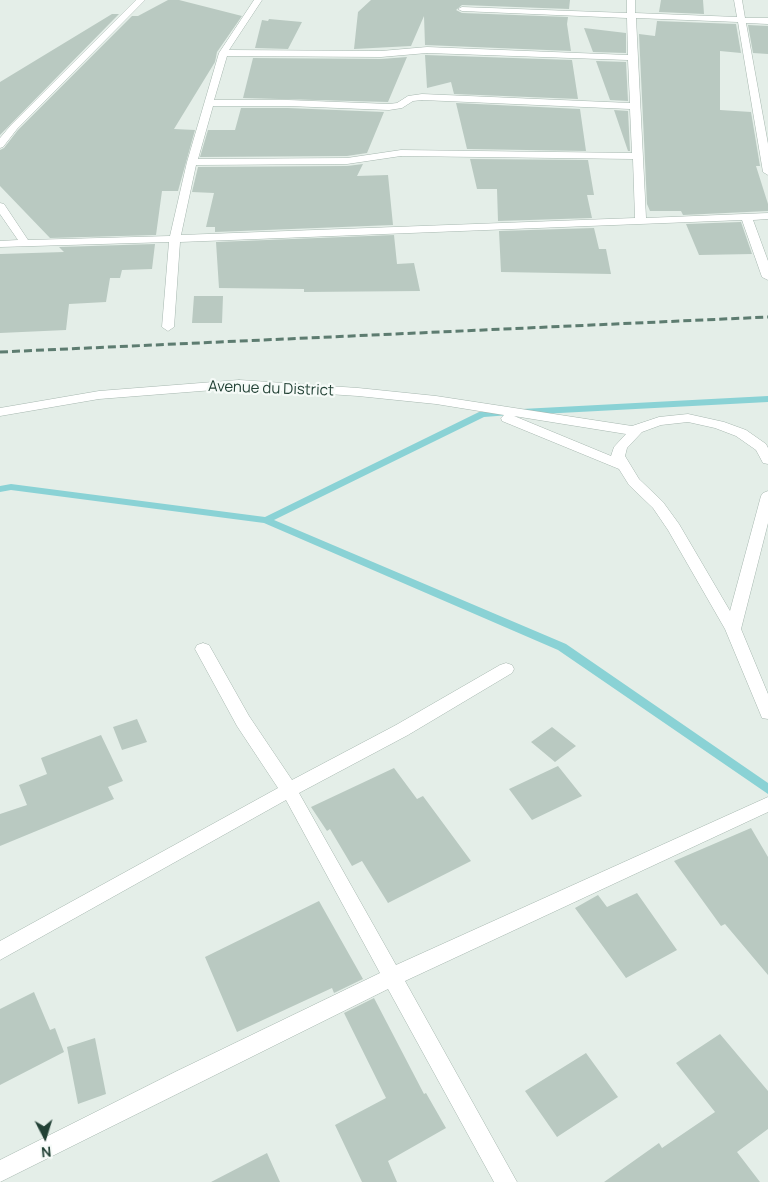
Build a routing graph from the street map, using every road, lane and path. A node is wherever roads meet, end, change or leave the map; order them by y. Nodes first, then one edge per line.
1 (141, 0) edge
2 (258, 0) edge
3 (631, 0) edge
4 (738, 0) edge
5 (462, 9) dead end
6 (632, 17) junction
7 (742, 20) junction
8 (768, 21) edge
9 (223, 53) junction
10 (632, 58) junction
11 (208, 103) junction
12 (634, 106) junction
13 (0, 145) edge
14 (637, 156) junction
15 (192, 162) junction
16 (768, 172) edge
17 (0, 206) edge
18 (768, 216) edge
19 (748, 218) junction
20 (642, 220) junction
21 (174, 239) junction
22 (0, 244) edge
23 (25, 244) junction
24 (768, 277) edge
25 (168, 327) dead end
26 (482, 408) junction
27 (0, 412) edge
28 (636, 431) junction
29 (768, 460) edge
30 (622, 465) junction
31 (768, 496) edge
32 (733, 629) junction
33 (203, 649) dead end
34 (506, 669) dead end
35 (768, 713) edge
36 (289, 790) junction
37 (768, 804) edge
38 (0, 951) edge
39 (392, 977) junction
40 (0, 1172) edge
41 (506, 1182) edge

1 - 13 street
2 - 9 street
3 - 6 street
4 - 7 street
5 - 6 street
6 - 7 street
6 - 10 street
7 - 8 street
7 - 16 street
9 - 10 street
9 - 11 street
10 - 12 street
11 - 12 street
11 - 15 street
12 - 14 street
14 - 15 street
14 - 20 street
15 - 21 street
17 - 23 street
18 - 19 street
19 - 20 street
19 - 24 street
20 - 21 street
21 - 23 street
21 - 25 street
22 - 23 street
26 - 27 street, Avenue du District
26 - 28 street, Avenue du District
26 - 30 street, Avenue du District
28 - 29 street
28 - 30 street
30 - 32 street
31 - 32 street
32 - 35 street
33 - 36 street
34 - 36 street
36 - 38 street
36 - 39 street
37 - 39 street
39 - 40 street
39 - 41 street

